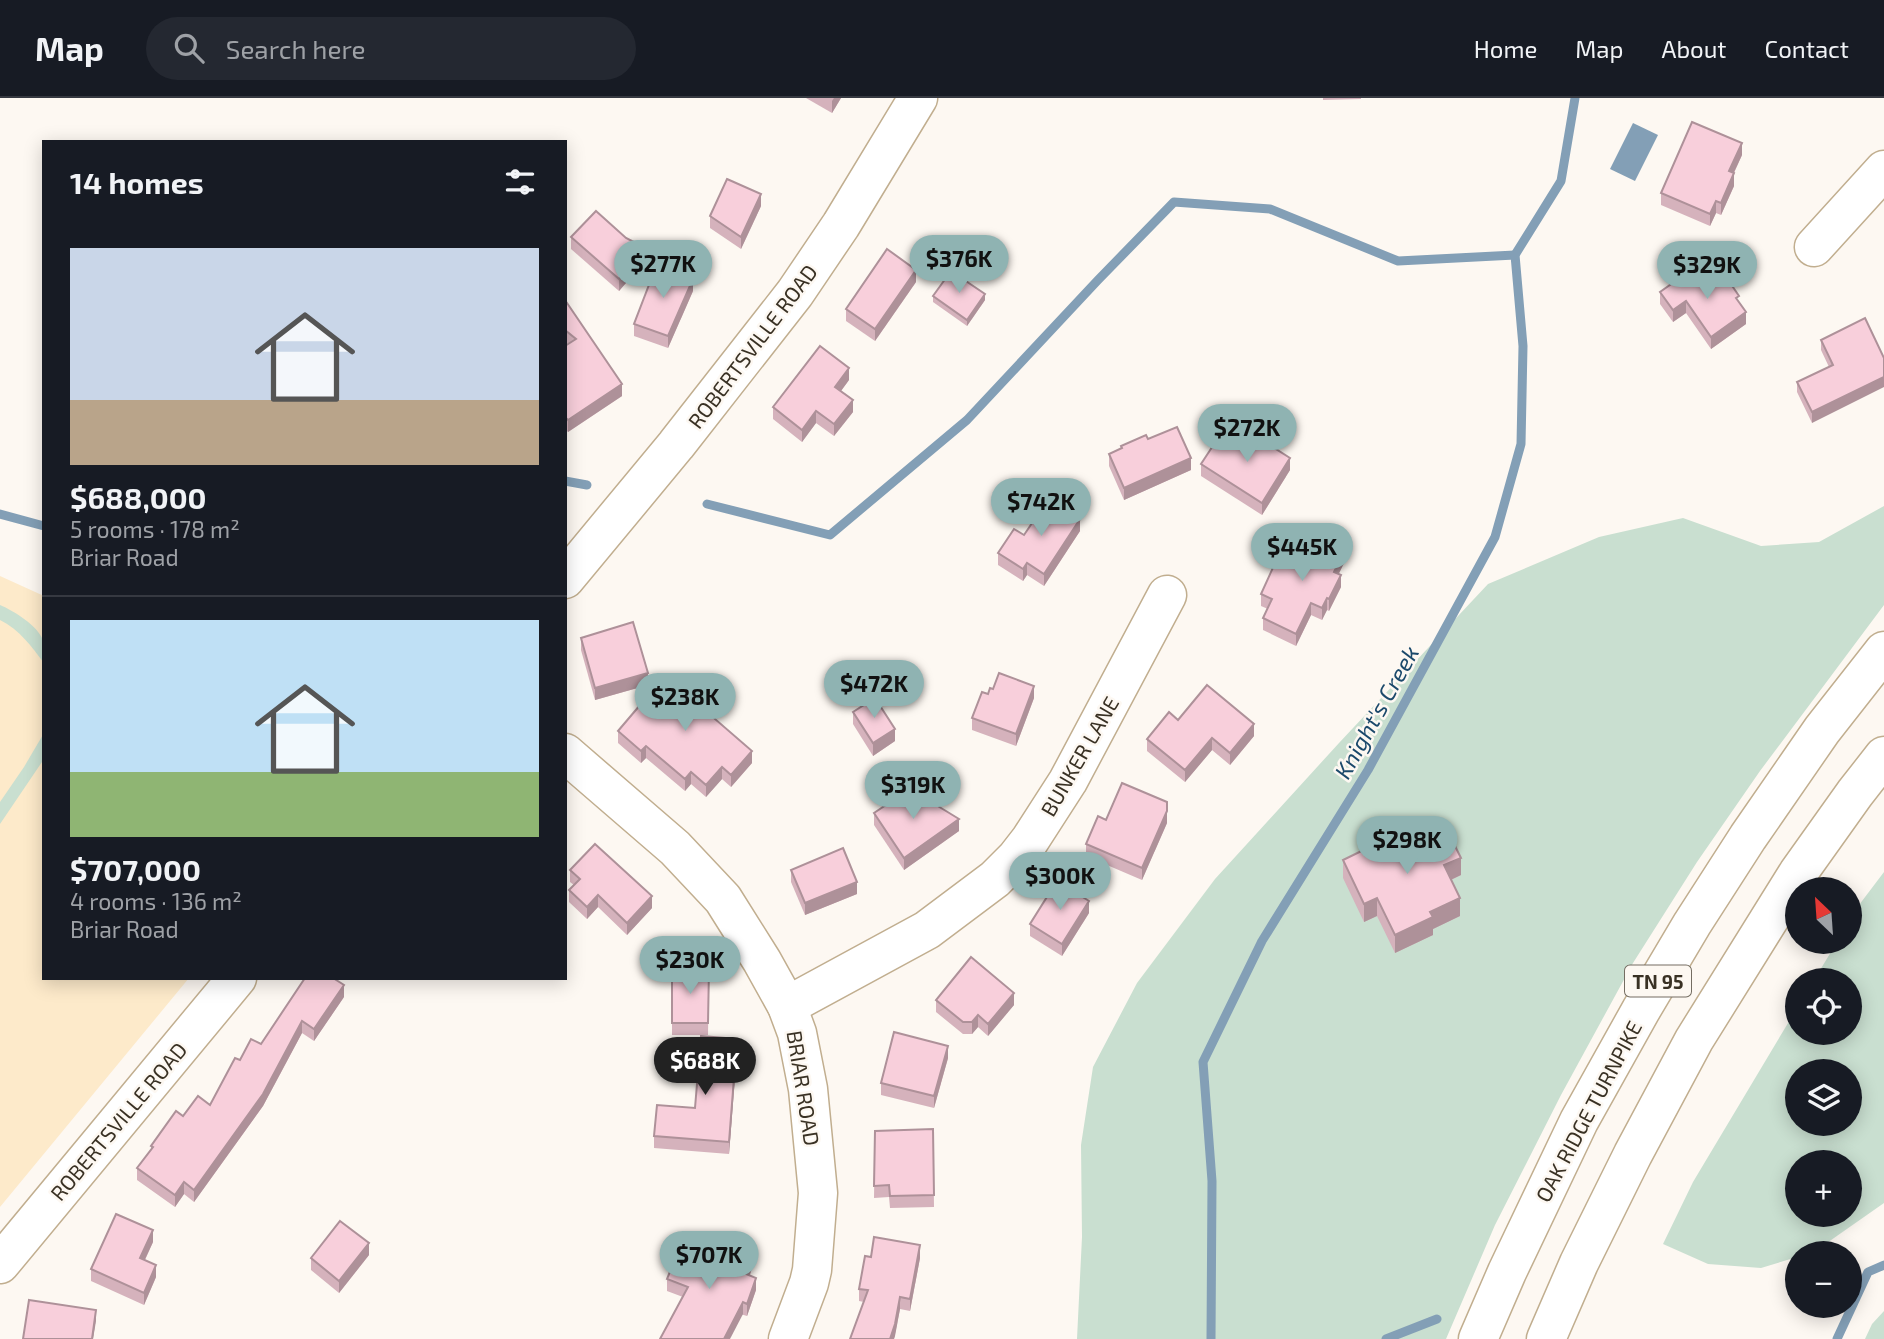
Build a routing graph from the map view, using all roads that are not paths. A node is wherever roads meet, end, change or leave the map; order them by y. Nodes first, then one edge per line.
1 (918, 98) edge
2 (1884, 170) edge
3 (1814, 247) dead end
4 (567, 577) edge
5 (1167, 595) dead end
6 (1884, 651) edge
7 (567, 755) edge
8 (1884, 756) edge
9 (1748, 837) junction
10 (1798, 873) junction
11 (235, 980) edge
12 (787, 1006) junction
13 (0, 1264) edge
14 (788, 1339) edge
15 (1478, 1339) edge
16 (1546, 1339) edge

1 - 4 main road, ROBERTSVILLE ROAD
2 - 3 main road
5 - 12 main road, BUNKER LANE
6 - 9 main road, OAK RIDGE TURNPIKE / TN 95
7 - 12 main road, BRIAR ROAD
8 - 10 main road, TN 95
9 - 10 main road
9 - 15 main road, OAK RIDGE TURNPIKE / TN 95
10 - 16 main road, TN 95
11 - 13 main road, ROBERTSVILLE ROAD
12 - 14 main road, BRIAR ROAD

